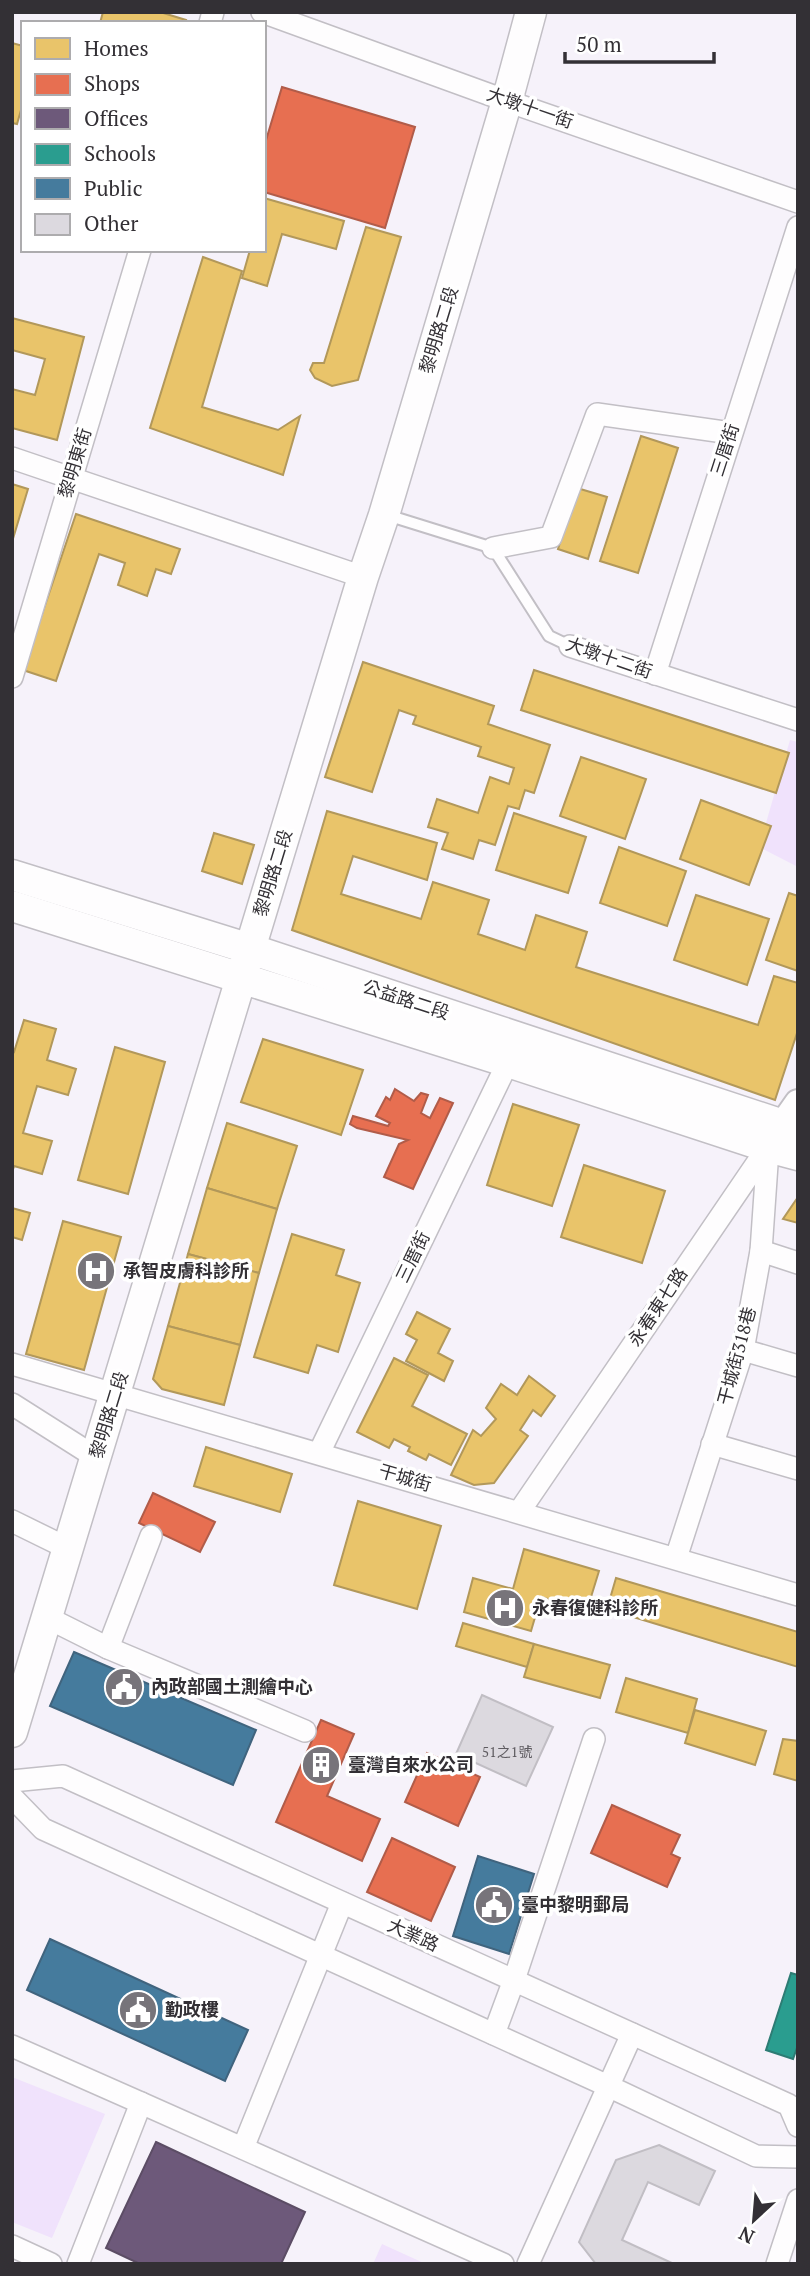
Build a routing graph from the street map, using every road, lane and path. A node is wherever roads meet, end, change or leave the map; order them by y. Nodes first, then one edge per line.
1 (263, 12) edge
2 (531, 12) edge
3 (507, 101) junction
4 (798, 202) edge
5 (798, 227) edge
6 (140, 252) edge
7 (731, 433) junction
8 (12, 458) edge
9 (71, 478) junction
10 (384, 514) junction
11 (493, 548) junction
12 (363, 577) junction
13 (570, 646) joint
14 (655, 674) junction
15 (12, 677) edge
16 (798, 720) edge
17 (12, 875) edge
18 (12, 906) edge
19 (245, 963) junction
20 (508, 1062) junction
21 (786, 1127) edge
22 (798, 1155) edge
23 (761, 1251) junction
24 (798, 1263) edge
25 (743, 1350) junction
26 (12, 1364) edge
27 (798, 1366) edge
28 (116, 1394) junction
29 (12, 1404) edge
30 (712, 1444) junction
31 (319, 1453) junction
32 (97, 1458) junction
33 (798, 1469) edge
34 (519, 1512) junction
35 (12, 1521) edge
36 (151, 1536) dead end
37 (66, 1548) junction
38 (676, 1558) junction
39 (798, 1595) edge
40 (46, 1617) junction
41 (108, 1648) junction
42 (306, 1731) dead end
43 (12, 1732) edge
44 (594, 1739) dead end
45 (12, 1780) edge
46 (12, 1797) edge
47 (342, 1903) junction
48 (321, 1955) junction
49 (514, 1980) junction
50 (494, 2034) junction
51 (632, 2034) junction
52 (12, 2046) edge
53 (608, 2086) junction
54 (141, 2103) junction
55 (798, 2126) edge
56 (243, 2148) junction
57 (798, 2157) edge
58 (798, 2200) edge
59 (12, 2246) edge
60 (51, 2264) edge
61 (78, 2264) edge
62 (503, 2264) edge
63 (528, 2264) edge
64 (777, 2264) edge

1 - 3 street, 大墩十一街
2 - 3 main road, 黎明路二段
3 - 4 street, 大墩十一街
3 - 10 main road, 黎明路二段
5 - 7 street, 三厝街
6 - 9 street, 黎明東街
7 - 11 street
7 - 14 street, 三厝街
8 - 9 street
9 - 12 street
9 - 15 street, 黎明東街
10 - 11 lane
10 - 12 main road, 黎明路二段
11 - 13 lane, 大墩十二街
12 - 19 main road, 黎明路二段
13 - 14 street, 大墩十二街
14 - 16 street, 大墩十二街
17 - 19 main road, 公益路二段
18 - 19 main road, 公益路二段
19 - 20 main road, 公益路二段
19 - 21 main road, 公益路二段
19 - 28 main road, 黎明路二段
20 - 21 main road, 公益路二段
20 - 31 street, 三厝街
21 - 22 main road, 公益路二段
21 - 23 street, 干城街318巷
21 - 34 street, 永春東七路
23 - 24 street
23 - 25 street, 干城街318巷
25 - 27 street
25 - 30 street, 干城街318巷
26 - 28 street, 干城街
28 - 31 street, 干城街
28 - 32 main road, 黎明路二段
29 - 32 street
30 - 33 street
30 - 38 street, 干城街318巷
31 - 34 street, 干城街
32 - 37 main road, 黎明路二段
34 - 38 street, 干城街
35 - 37 street
36 - 41 street
37 - 40 main road, 黎明路二段
38 - 39 street, 干城街
40 - 41 street
40 - 43 main road, 黎明路二段
41 - 42 street
44 - 49 street
45 - 47 street, 大業路
46 - 48 street
47 - 48 street
47 - 49 street, 大業路
48 - 50 street
48 - 56 street
49 - 50 street
49 - 51 street, 大業路
50 - 53 street
51 - 53 street
51 - 55 street, 大業路
52 - 54 street
53 - 57 street
53 - 63 street
54 - 56 street
54 - 61 street
56 - 62 street
58 - 64 street
59 - 60 street

